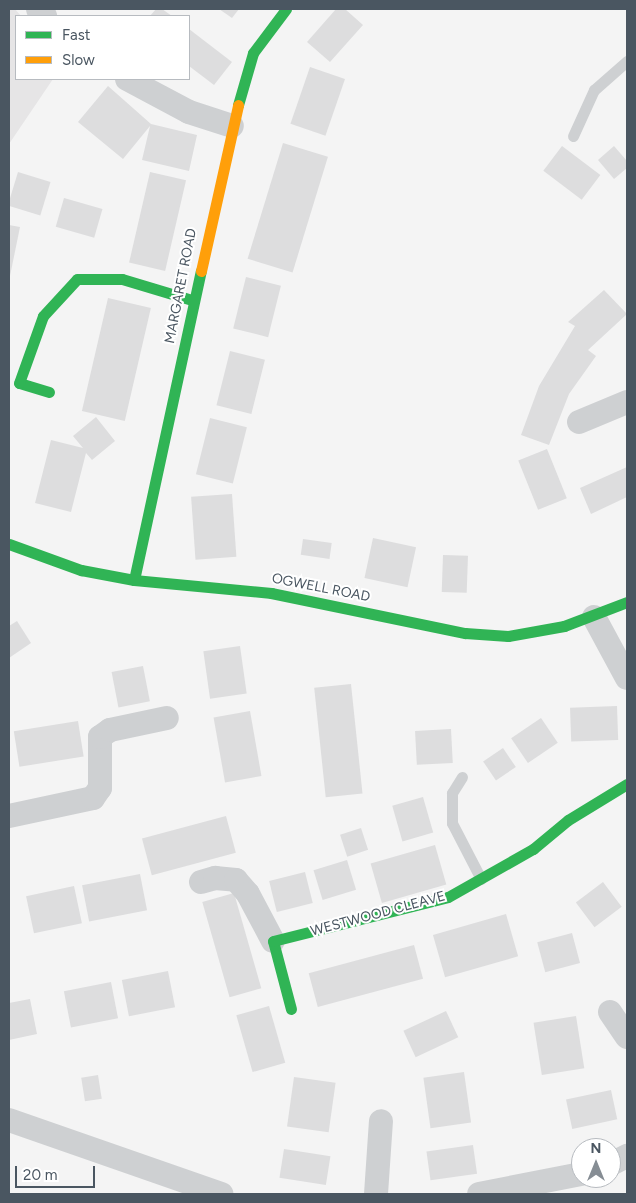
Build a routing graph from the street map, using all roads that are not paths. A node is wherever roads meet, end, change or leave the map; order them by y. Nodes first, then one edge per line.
1 (286, 9) edge
2 (627, 61) edge
3 (129, 80) edge
4 (232, 126) junction
5 (573, 136) dead end
6 (192, 300) junction
7 (49, 392) dead end
8 (627, 402) edge
9 (579, 422) dead end
10 (9, 544) edge
11 (134, 580) junction
12 (627, 602) edge
13 (594, 617) junction
14 (627, 678) edge
15 (167, 718) dead end
16 (462, 777) dead end
17 (627, 784) edge
18 (9, 816) edge
19 (481, 879) junction
20 (201, 882) dead end
21 (273, 941) junction
22 (291, 1009) dead end
23 (610, 1012) dead end
24 (627, 1037) edge
25 (9, 1120) edge
26 (381, 1121) dead end
27 (571, 1176) edge
28 (222, 1194) edge
29 (376, 1194) edge
30 (479, 1194) edge

1 - 4 street, MARGARET ROAD
2 - 5 lane
3 - 4 street
4 - 6 street, MARGARET ROAD
6 - 7 street
6 - 11 street, MARGARET ROAD
8 - 9 street
10 - 11 street, OGWELL ROAD
11 - 13 street, OGWELL ROAD
12 - 13 street, OGWELL ROAD
13 - 14 street
15 - 18 street
16 - 19 lane
17 - 19 street, WESTWOOD CLEAVE
19 - 21 street, WESTWOOD CLEAVE
20 - 21 street
21 - 22 street
23 - 24 street
25 - 28 street
26 - 29 street
27 - 30 street

